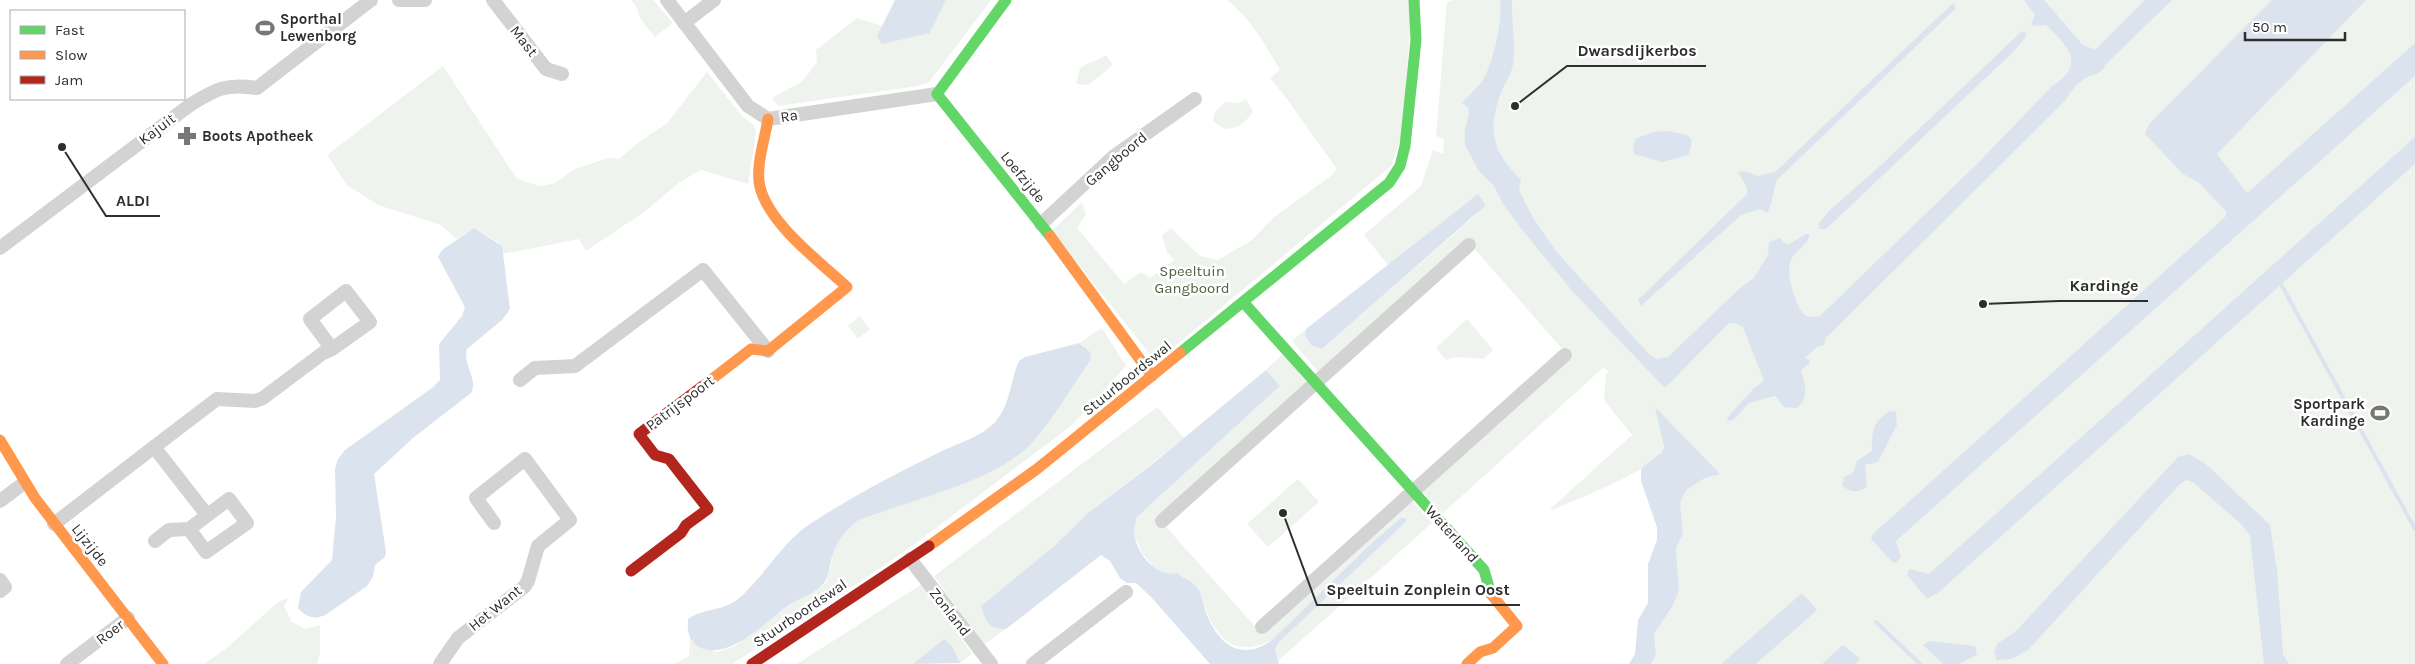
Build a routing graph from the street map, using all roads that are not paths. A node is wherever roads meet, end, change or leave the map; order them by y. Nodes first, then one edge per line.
1 (371, 0) edge
2 (399, 0) edge
3 (425, 0) edge
4 (493, 0) edge
5 (667, 0) edge
6 (714, 0) edge
7 (1006, 0) edge
8 (1414, 0) edge
9 (1427, 0) edge
10 (684, 23) junction
11 (1416, 40) junction
12 (562, 74) dead end
13 (937, 94) junction
14 (1195, 99) dead end
15 (768, 119) junction
16 (1041, 224) junction
17 (1469, 245) dead end
18 (0, 248) edge
19 (1244, 303) junction
20 (332, 349) dead end
21 (768, 351) junction
22 (1565, 355) dead end
23 (1152, 376) junction
24 (520, 380) dead end
25 (1315, 382) junction
26 (0, 440) edge
27 (154, 447) junction
28 (24, 482) junction
29 (1413, 491) junction
30 (0, 501) edge
31 (207, 515) junction
32 (1162, 521) dead end
33 (494, 523) dead end
34 (54, 524) junction
35 (189, 529) junction
36 (156, 540) dead end
37 (910, 559) junction
38 (631, 572) dead end
39 (0, 580) edge
40 (0, 591) edge
41 (1126, 592) dead end
42 (128, 618) junction
43 (1262, 627) dead end
44 (68, 664) edge
45 (163, 664) edge
46 (440, 664) edge
47 (752, 664) edge
48 (991, 664) edge
49 (1033, 664) edge
50 (1467, 664) edge

1 - 18 street, Kajuit
2 - 3 street
4 - 12 street, Mast
5 - 10 street, Ra
6 - 10 street
7 - 13 street
8 - 11 street, Stuurboordswal
9 - 11 street, Stuurboordswal
10 - 15 street, Ra
11 - 19 street, Stuurboordswal
13 - 15 street, Ra
13 - 16 street, Loefzijde
14 - 16 street, Gangboord
15 - 21 street
16 - 23 street, Loefzijde
17 - 25 street
19 - 23 street, Stuurboordswal
19 - 25 street, Waterland
20 - 27 street
21 - 24 street
21 - 38 street, Patrijspoort
22 - 29 street
23 - 37 street, Stuurboordswal
25 - 29 street, Waterland
25 - 32 street
26 - 28 street, Lijzijde
27 - 31 street
27 - 34 street
28 - 30 street
28 - 34 street, Lijzijde
29 - 43 street
29 - 50 street, Waterland
31 - 35 street
31 - 35 street
33 - 46 street, Het Want
34 - 42 street, Lijzijde
35 - 36 street
37 - 47 street, Stuurboordswal
37 - 48 street, Zonland
39 - 40 street
41 - 49 street
42 - 44 street, Roer
42 - 45 street, Lijzijde

